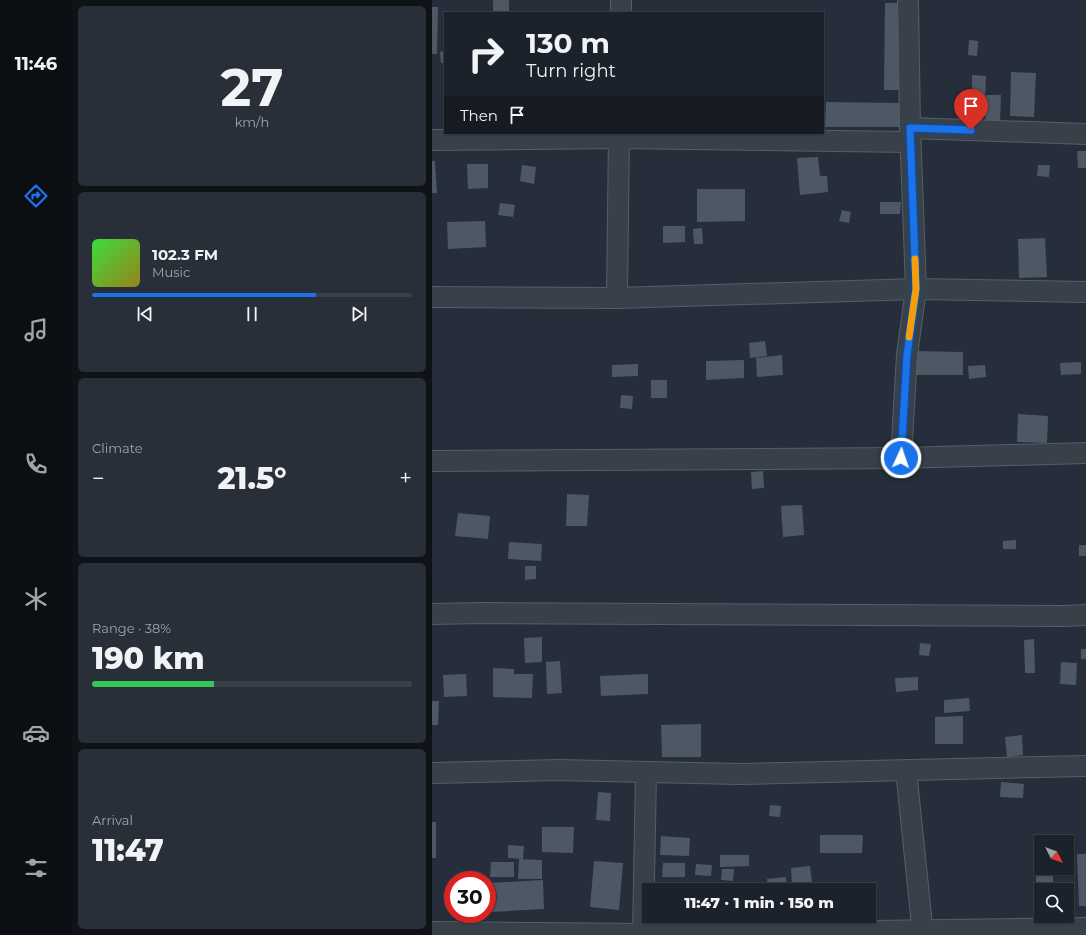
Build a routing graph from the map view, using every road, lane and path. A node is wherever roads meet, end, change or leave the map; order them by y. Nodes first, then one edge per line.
1 (621, 0) edge
2 (908, 0) edge
3 (621, 12) edge
4 (1086, 134) edge
5 (910, 135) junction
6 (619, 136) edge
7 (432, 140) edge
8 (916, 289) junction
9 (1086, 292) edge
10 (432, 297) edge
11 (617, 298) junction
12 (1086, 452) edge
13 (901, 458) junction
14 (432, 461) edge
15 (432, 614) edge
16 (1086, 614) edge
17 (1086, 766) edge
18 (906, 770) junction
19 (432, 773) edge
20 (646, 773) junction
21 (1086, 928) edge
22 (432, 932) edge
23 (923, 932) edge
24 (643, 934) edge

1 - 3 street
2 - 5 street
4 - 5 street
5 - 6 street
5 - 8 street
6 - 7 street
6 - 11 street
8 - 9 street
8 - 11 street
8 - 13 street
10 - 11 street
12 - 13 street
13 - 14 street
15 - 16 street
17 - 18 street
18 - 20 street
18 - 23 street
19 - 20 street
20 - 24 street
21 - 23 street
22 - 24 street
23 - 24 street

